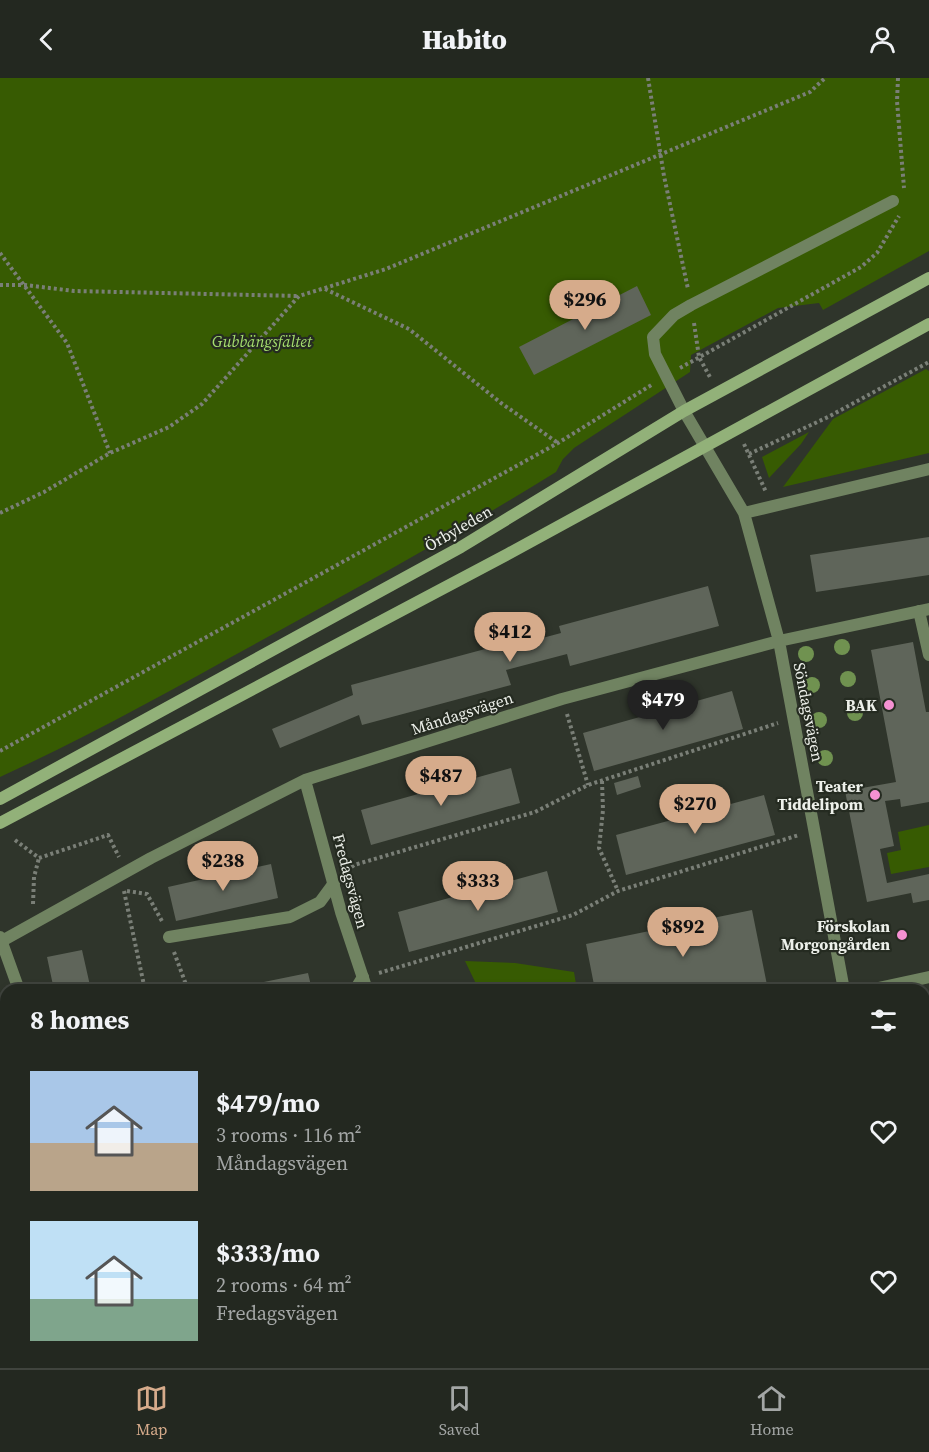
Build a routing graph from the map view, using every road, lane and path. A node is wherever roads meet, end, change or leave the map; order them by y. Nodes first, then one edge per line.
1 (648, 78) edge
2 (825, 78) edge
3 (660, 156) junction
4 (893, 201) dead end
5 (0, 253) edge
6 (929, 278) edge
7 (0, 285) edge
8 (25, 285) junction
9 (323, 288) junction
10 (299, 296) junction
11 (691, 305) junction
12 (929, 324) edge
13 (929, 363) edge
14 (664, 376) junction
15 (684, 411) junction
16 (558, 443) junction
17 (705, 447) junction
18 (110, 453) junction
19 (749, 454) dead end
20 (929, 469) edge
21 (0, 513) edge
22 (744, 513) junction
23 (924, 610) edge
24 (779, 640) junction
25 (929, 656) edge
26 (562, 699) junction
27 (793, 718) junction
28 (0, 751) edge
29 (305, 780) junction
30 (602, 781) junction
31 (588, 785) junction
32 (0, 799) edge
33 (0, 823) edge
34 (814, 831) junction
35 (15, 840) dead end
36 (39, 858) junction
37 (120, 875) junction
38 (334, 884) junction
39 (618, 891) junction
40 (34, 923) junction
41 (169, 937) dead end
42 (0, 940) edge
43 (363, 977) junction
44 (929, 977) edge
45 (17, 984) edge
46 (144, 984) edge
47 (359, 984) edge
48 (365, 984) edge
49 (843, 984) edge
50 (897, 984) edge

1 - 3 path
2 - 3 path
3 - 9 path
3 - 11 path
4 - 11 street
5 - 8 path
6 - 15 main road, Örbyleden
7 - 8 path
8 - 10 path
8 - 18 path
9 - 10 path
9 - 16 path
10 - 18 path
11 - 14 street, Söndagsvägen
11 - 14 path
12 - 17 main road
13 - 19 path
14 - 15 street, Söndagsvägen
14 - 16 path
15 - 17 street, Söndagsvägen
15 - 32 main road, Örbyleden
16 - 28 path
17 - 22 street, Söndagsvägen
17 - 33 main road
18 - 21 path
20 - 22 street
22 - 24 street, Söndagsvägen
23 - 24 street, Måndagsvägen
23 - 25 street
24 - 26 street, Måndagsvägen
24 - 27 street, Söndagsvägen
26 - 29 street, Måndagsvägen
26 - 31 path
27 - 30 path
27 - 34 street, Söndagsvägen
29 - 37 street, Måndagsvägen
29 - 38 street, Fredagsvägen
30 - 31 path
30 - 39 path
31 - 38 path
34 - 39 path
34 - 49 street, Söndagsvägen
35 - 36 path
36 - 37 path
36 - 40 path
37 - 40 street, Måndagsvägen
37 - 46 path
38 - 41 street
38 - 43 street, Fredagsvägen
39 - 43 path
40 - 42 street, Måndagsvägen
42 - 45 street
43 - 47 street
43 - 48 street, Fredagsvägen
44 - 50 street

